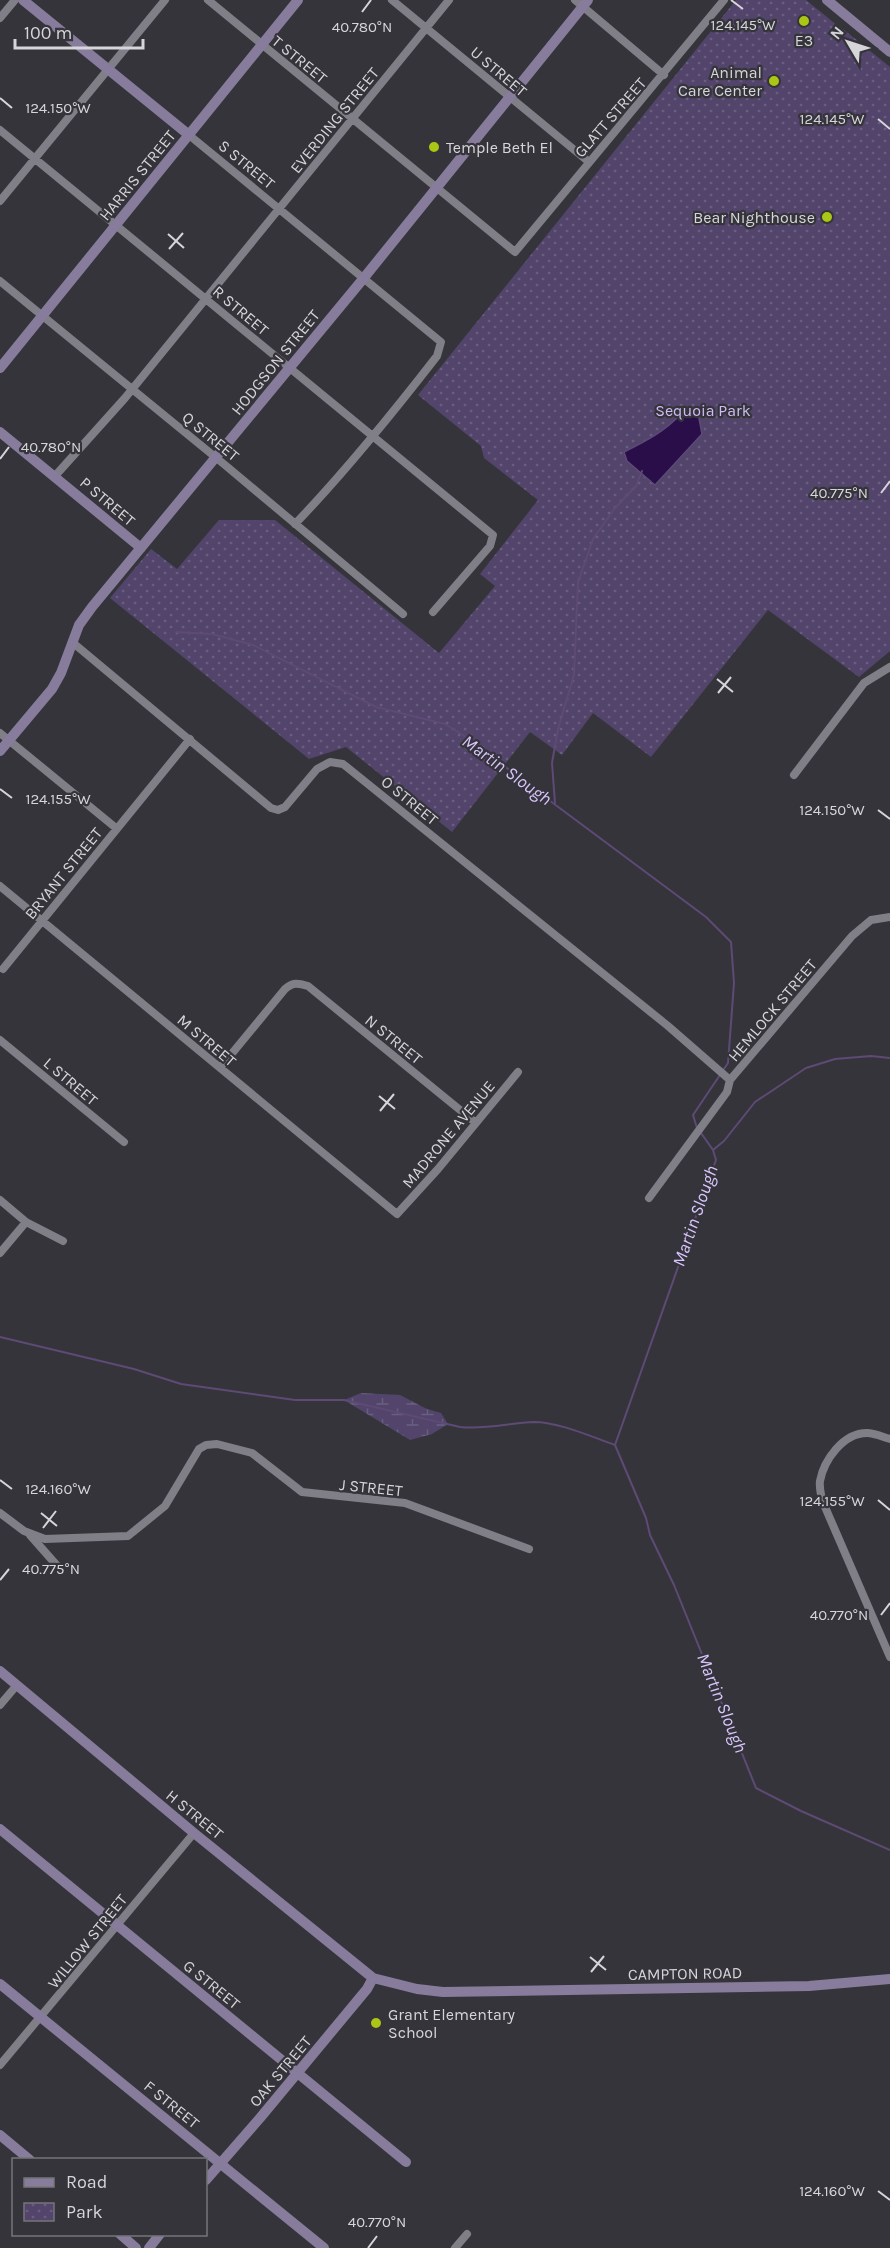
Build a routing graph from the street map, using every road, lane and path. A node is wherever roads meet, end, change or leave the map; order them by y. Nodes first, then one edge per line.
1 (15, 0) edge
2 (23, 0) edge
3 (165, 0) edge
4 (208, 0) edge
5 (298, 0) edge
6 (392, 0) edge
7 (449, 0) edge
8 (724, 0) edge
9 (827, 0) edge
10 (582, 2) edge
11 (0, 18) edge
12 (426, 28) junction
13 (262, 45) junction
14 (890, 52) edge
15 (108, 69) junction
16 (664, 75) junction
17 (510, 98) junction
18 (352, 119) junction
19 (0, 129) edge
20 (189, 135) junction
21 (34, 157) junction
22 (589, 162) junction
23 (436, 188) junction
24 (0, 201) edge
25 (279, 209) junction
26 (116, 225) junction
27 (516, 252) joint
28 (363, 279) junction
29 (0, 281) edge
30 (206, 298) junction
31 (42, 317) junction
32 (288, 367) junction
33 (0, 369) edge
34 (132, 389) junction
35 (0, 432) edge
36 (373, 436) junction
37 (216, 457) junction
38 (55, 476) junction
39 (295, 524) junction
40 (141, 548) junction
41 (434, 612) dead end
42 (403, 614) dead end
43 (72, 642) junction
44 (890, 667) edge
45 (5, 736) edge
46 (190, 739) junction
47 (0, 751) edge
48 (794, 775) dead end
49 (116, 828) junction
50 (0, 886) edge
51 (890, 917) edge
52 (41, 920) junction
53 (3, 969) dead end
54 (0, 1040) edge
55 (220, 1068) junction
56 (518, 1072) dead end
57 (730, 1080) junction
58 (476, 1124) junction
59 (124, 1142) dead end
60 (649, 1198) dead end
61 (0, 1200) edge
62 (398, 1214) joint
63 (26, 1222) junction
64 (63, 1241) dead end
65 (0, 1253) edge
66 (890, 1439) edge
67 (0, 1513) edge
68 (29, 1534) junction
69 (530, 1549) dead end
70 (60, 1569) dead end
71 (890, 1657) edge
72 (0, 1671) edge
73 (17, 1685) junction
74 (0, 1705) edge
75 (0, 1829) edge
76 (194, 1833) junction
77 (117, 1925) junction
78 (373, 1978) junction
79 (890, 1979) edge
80 (0, 1984) edge
81 (41, 2018) junction
82 (0, 2065) edge
83 (298, 2073) junction
84 (0, 2135) edge
85 (28, 2158) edge
86 (406, 2162) dead end
87 (220, 2163) junction
88 (207, 2179) edge
89 (467, 2234) dead end
90 (121, 2236) edge
91 (159, 2236) edge
92 (136, 2248) edge
93 (148, 2248) edge
94 (324, 2248) edge
95 (455, 2248) edge

1 - 11 street
2 - 15 street, S STREET
3 - 15 street
4 - 13 street, T STREET
5 - 13 street, HARRIS STREET
6 - 12 street, U STREET
7 - 12 street, EVERDING STREET
8 - 16 street, GLATT STREET
9 - 14 street
10 - 16 street
10 - 17 street, HODGSON STREET
12 - 17 street, U STREET
12 - 18 street, EVERDING STREET
13 - 18 street, T STREET
13 - 20 street, HARRIS STREET
15 - 20 street, S STREET
15 - 21 street
16 - 22 street, GLATT STREET
17 - 22 street, U STREET
17 - 23 street, HODGSON STREET
18 - 23 street, T STREET
18 - 25 street, EVERDING STREET
19 - 21 street, R STREET
20 - 25 street, S STREET
20 - 26 street, HARRIS STREET
21 - 24 street
21 - 26 street, R STREET
22 - 27 street, GLATT STREET
23 - 27 street, T STREET
23 - 28 street, HODGSON STREET
25 - 28 street, S STREET
25 - 30 street, EVERDING STREET
26 - 30 street, R STREET
26 - 31 street, HARRIS STREET
28 - 32 street, HODGSON STREET
28 - 36 street, S STREET
29 - 31 street, Q STREET
30 - 32 street, R STREET
30 - 34 street, EVERDING STREET
31 - 33 street, HARRIS STREET
31 - 34 street, Q STREET
32 - 36 street, R STREET
32 - 37 street, HODGSON STREET
34 - 37 street, Q STREET
34 - 38 street, EVERDING STREET
35 - 38 street, P STREET
36 - 39 street
36 - 41 street, R STREET
37 - 39 street, Q STREET
37 - 40 street, HODGSON STREET
38 - 40 street, P STREET
39 - 42 street, Q STREET
40 - 43 street, HODGSON STREET
43 - 45 street, HODGSON STREET
43 - 46 street, O STREET
44 - 48 street
45 - 47 street, HODGSON STREET
45 - 49 street
46 - 49 street, BRYANT STREET
46 - 57 street, O STREET
49 - 52 street, BRYANT STREET
50 - 52 street, M STREET
51 - 57 street, HEMLOCK STREET
52 - 53 street, BRYANT STREET
52 - 55 street, M STREET
54 - 59 street, L STREET
55 - 58 street, N STREET
55 - 62 street, M STREET
56 - 58 street, MADRONE AVENUE
57 - 60 street, HEMLOCK STREET
58 - 62 street, MADRONE AVENUE
61 - 63 street
63 - 64 street
63 - 65 street
66 - 71 street
67 - 68 street
68 - 69 street, J STREET
68 - 70 street
72 - 73 street, H STREET
73 - 74 street
73 - 76 street, H STREET
75 - 77 street, G STREET
76 - 77 street, WILLOW STREET
76 - 78 street, H STREET
77 - 81 street, WILLOW STREET
77 - 83 street, G STREET
78 - 79 street, CAMPTON ROAD
78 - 83 street, OAK STREET
80 - 81 street, F STREET
81 - 82 street, WILLOW STREET
81 - 87 street, F STREET
83 - 86 street, G STREET
83 - 87 street, OAK STREET
84 - 85 street
87 - 88 street, OAK STREET
87 - 94 street, F STREET
89 - 95 street
90 - 92 street
91 - 93 street

